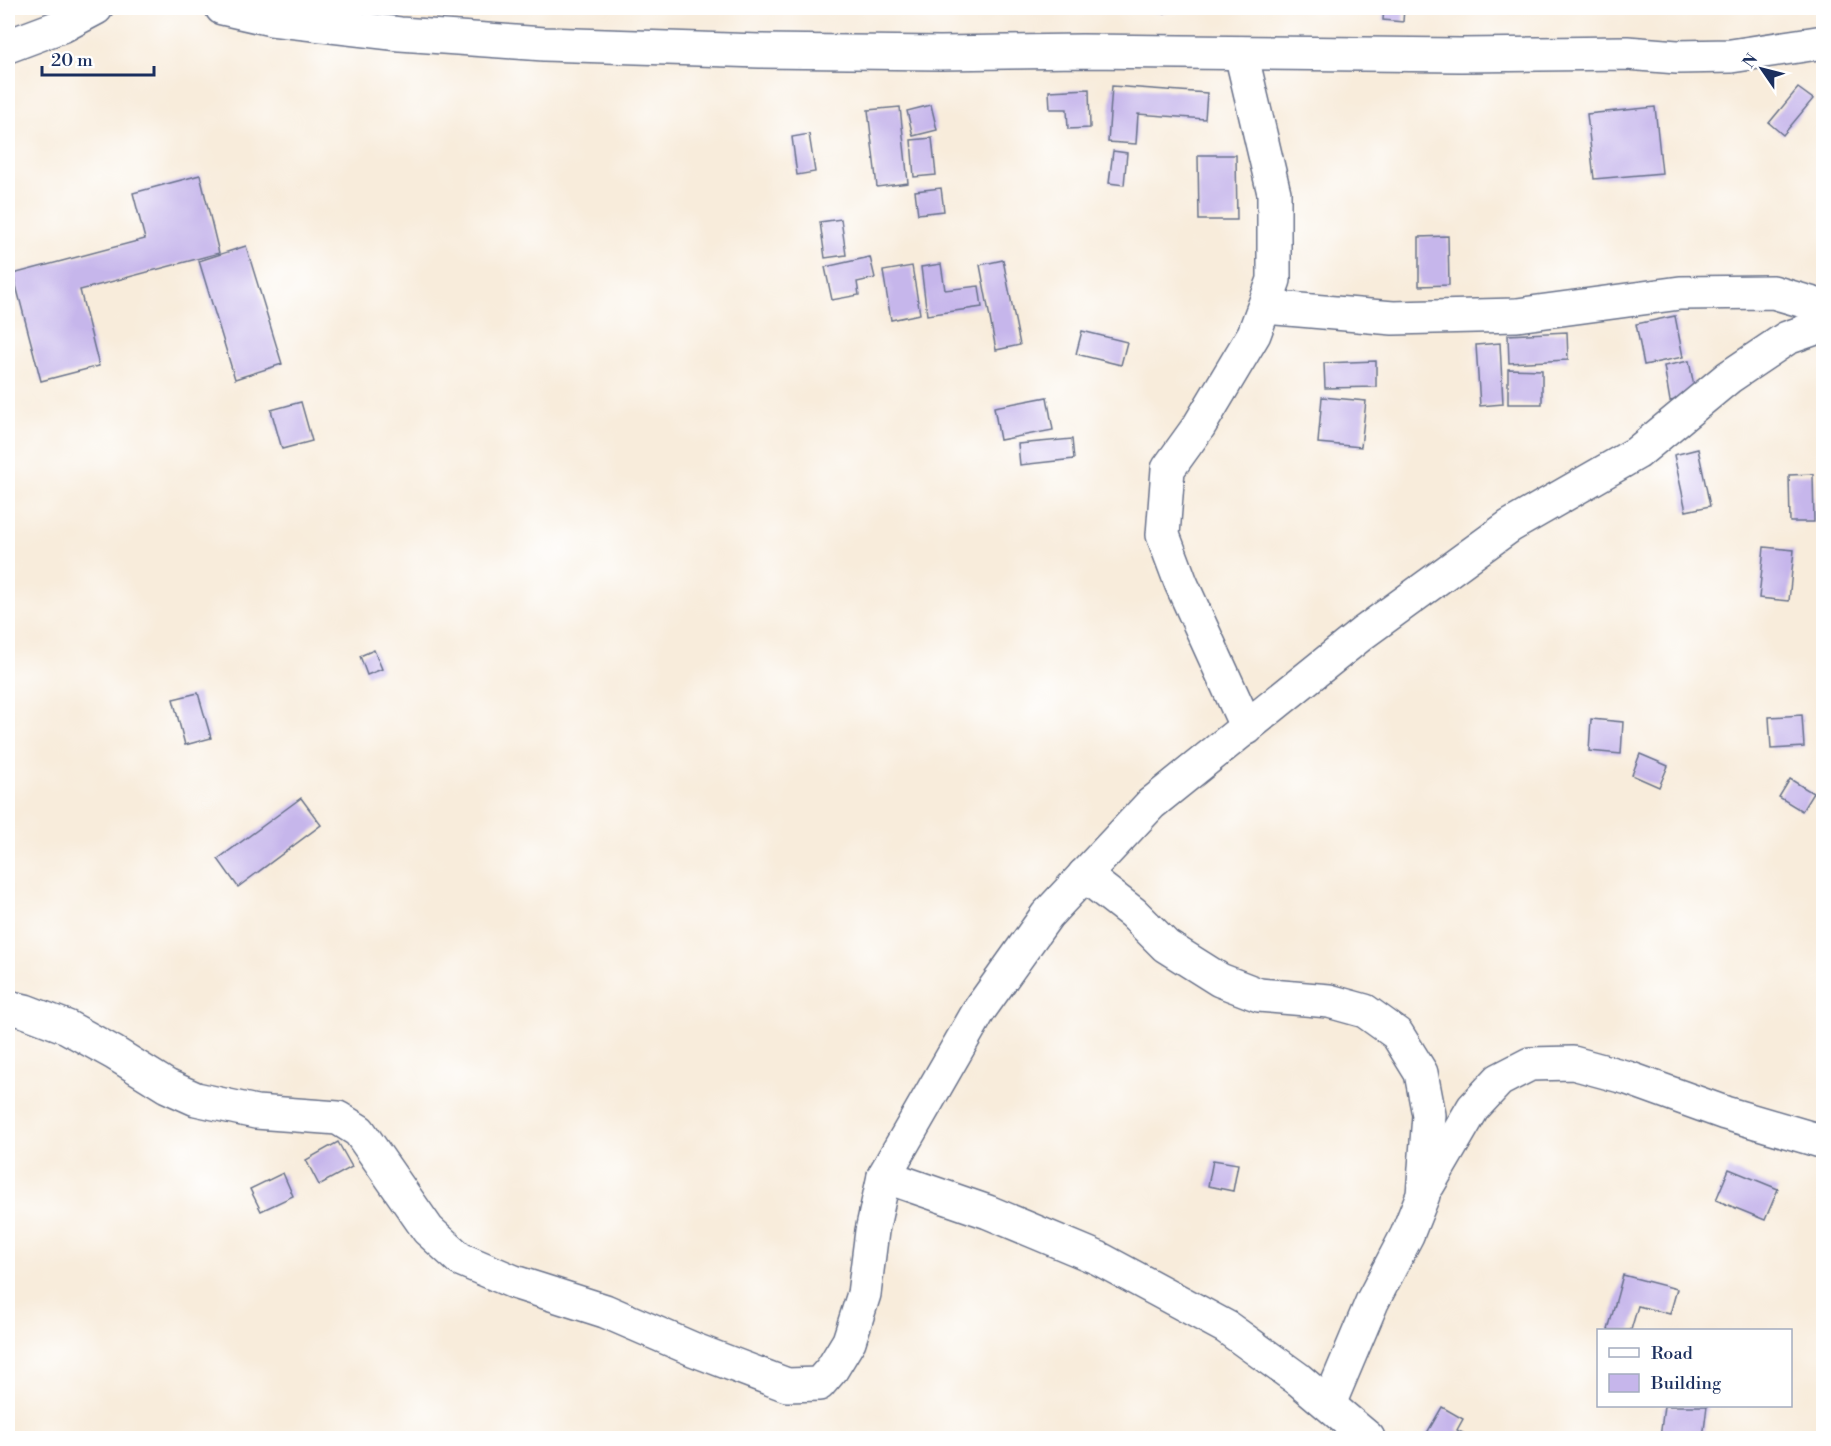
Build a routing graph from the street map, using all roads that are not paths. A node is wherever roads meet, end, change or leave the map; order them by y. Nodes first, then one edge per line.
1 (92, 8) edge
2 (222, 8) edge
3 (1824, 42) edge
4 (8, 46) edge
5 (1242, 53) junction
6 (1264, 307) junction
7 (1824, 307) edge
8 (1824, 325) edge
9 (1247, 728) junction
10 (1084, 875) junction
11 (8, 1007) edge
12 (1824, 1142) edge
13 (884, 1176) junction
14 (1423, 1195) junction
15 (1329, 1404) junction
16 (1368, 1438) edge

1 - 4 street
2 - 5 street
3 - 5 street
5 - 6 street
6 - 7 street
6 - 9 street
8 - 9 street
9 - 10 street
10 - 13 street
10 - 14 street
11 - 13 street
12 - 14 street
13 - 15 street
14 - 15 street
15 - 16 street

